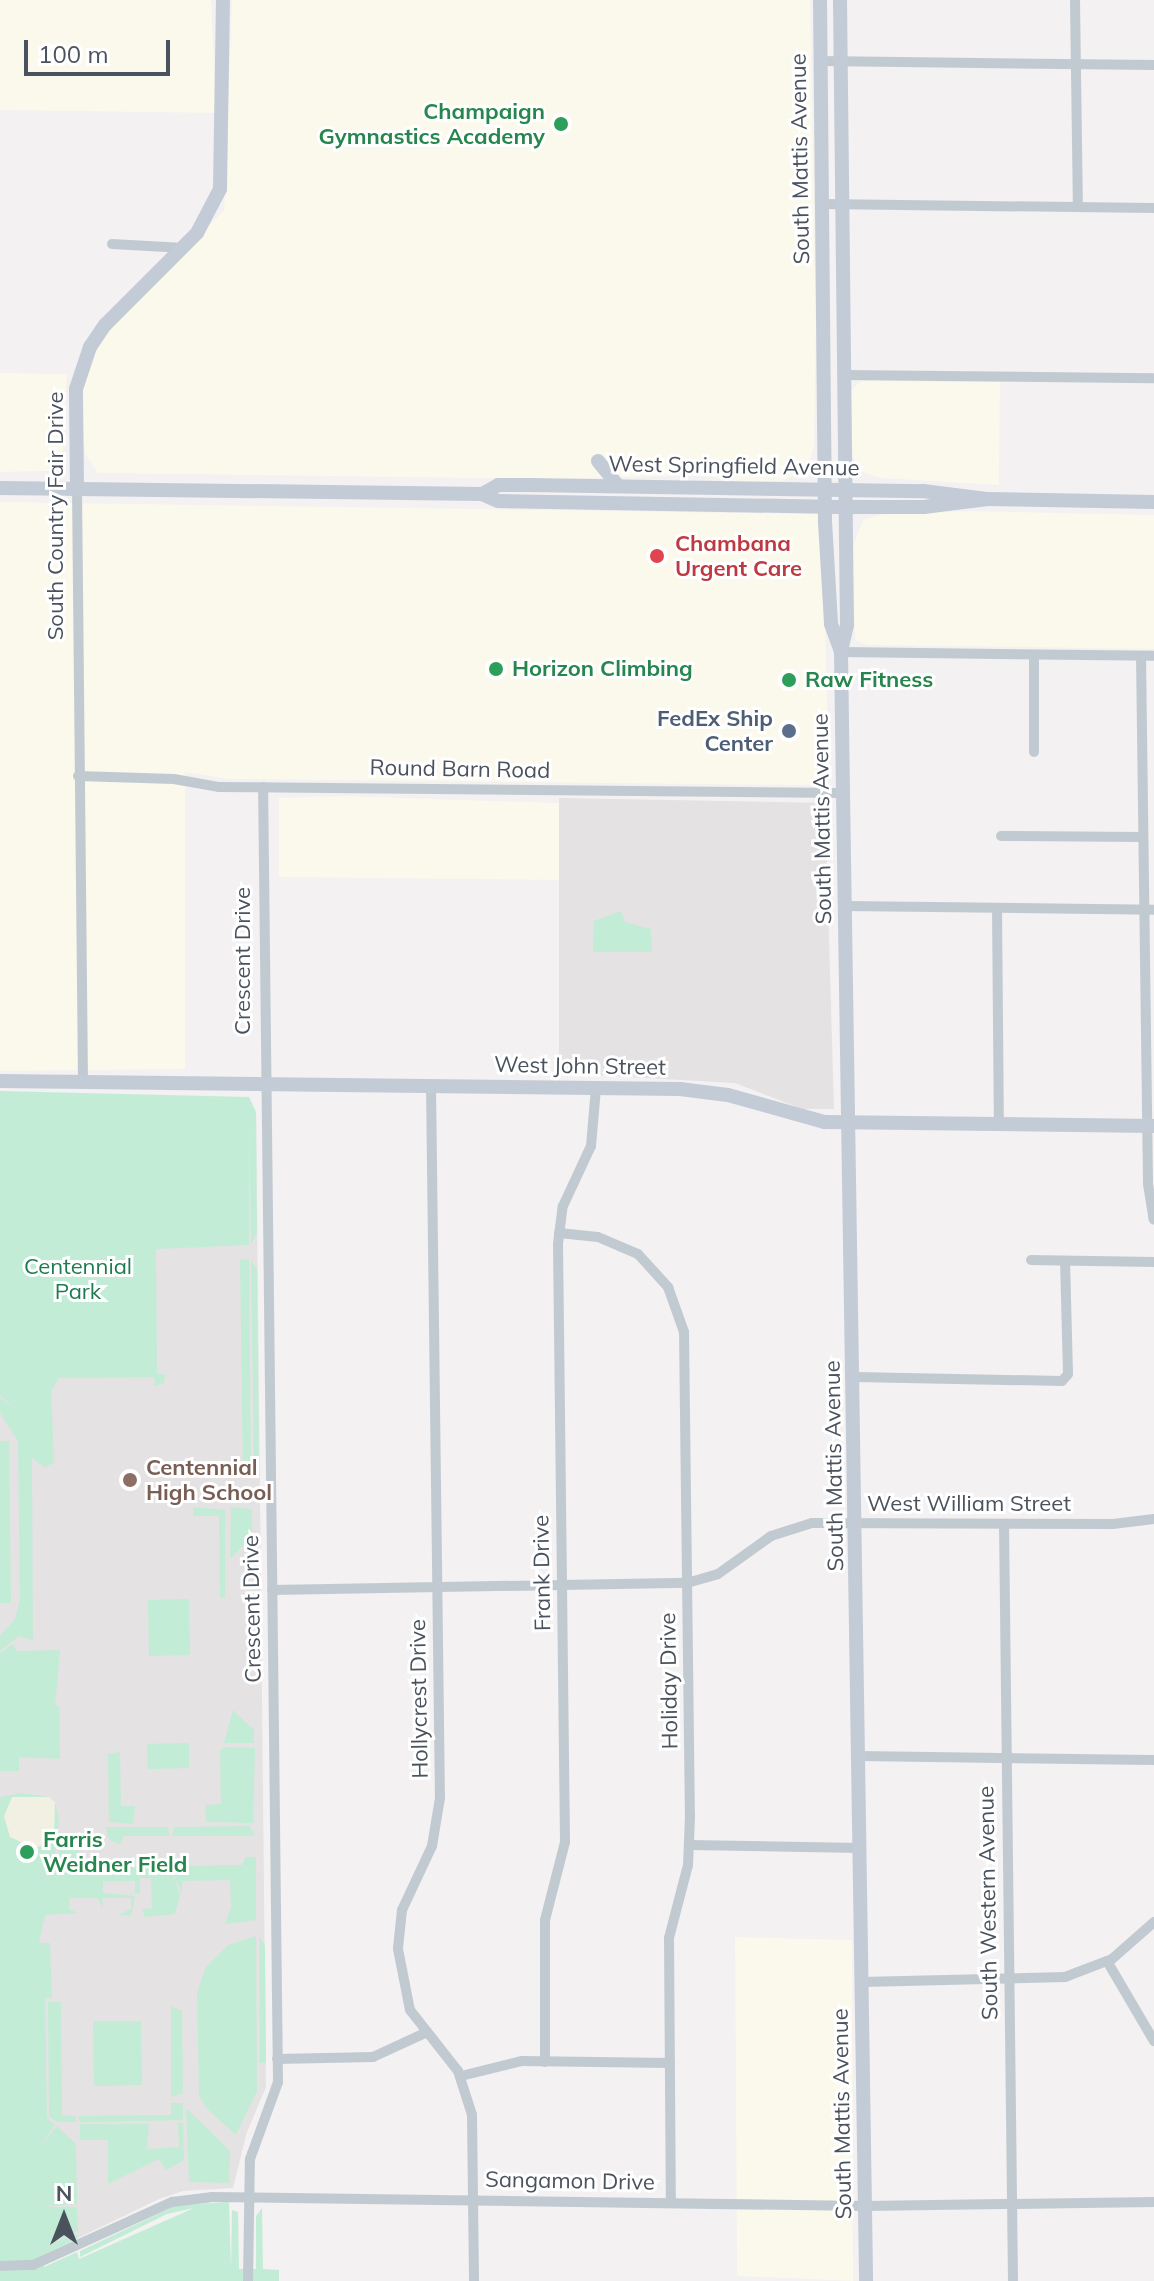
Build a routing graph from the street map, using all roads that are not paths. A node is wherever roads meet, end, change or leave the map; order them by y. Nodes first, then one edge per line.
1 (223, 0) edge
2 (820, 0) edge
3 (840, 0) edge
4 (1075, 0) edge
5 (820, 61) junction
6 (840, 61) junction
7 (1076, 64) junction
8 (1154, 65) edge
9 (823, 204) junction
10 (842, 204) junction
11 (1078, 207) junction
12 (1154, 208) edge
13 (112, 244) dead end
14 (184, 248) junction
15 (844, 375) junction
16 (1154, 378) edge
17 (598, 461) dead end
18 (618, 486) junction
19 (0, 488) edge
20 (77, 489) junction
21 (826, 489) junction
22 (846, 490) junction
23 (482, 494) junction
24 (987, 499) junction
25 (1154, 502) edge
26 (826, 507) junction
27 (846, 507) junction
28 (841, 652) junction
29 (1034, 655) junction
30 (1141, 656) junction
31 (1154, 656) edge
32 (1034, 752) dead end
33 (78, 776) junction
34 (263, 787) junction
35 (843, 793) junction
36 (1001, 836) dead end
37 (1142, 837) junction
38 (845, 906) junction
39 (997, 908) junction
40 (1142, 910) junction
41 (1154, 910) edge
42 (0, 1081) edge
43 (83, 1082) junction
44 (264, 1084) junction
45 (431, 1086) junction
46 (596, 1088) junction
47 (851, 1123) junction
48 (999, 1125) junction
49 (1150, 1126) edge
50 (1154, 1220) edge
51 (559, 1233) junction
52 (1031, 1260) dead end
53 (1065, 1261) junction
54 (1154, 1262) edge
55 (855, 1377) junction
56 (1154, 1519) edge
57 (857, 1523) junction
58 (1004, 1524) junction
59 (687, 1583) junction
60 (562, 1587) junction
61 (437, 1588) junction
62 (272, 1590) junction
63 (859, 1756) junction
64 (1007, 1758) junction
65 (1154, 1760) edge
66 (690, 1845) junction
67 (861, 1848) junction
68 (1154, 1922) edge
69 (1107, 1961) junction
70 (1009, 1980) junction
71 (862, 1982) junction
72 (425, 2033) junction
73 (1154, 2041) edge
74 (277, 2059) junction
75 (545, 2062) junction
76 (670, 2063) junction
77 (461, 2076) junction
78 (248, 2198) junction
79 (473, 2200) junction
80 (1154, 2202) edge
81 (671, 2203) junction
82 (1012, 2203) junction
83 (865, 2206) junction
84 (0, 2266) edge
85 (248, 2281) edge
86 (474, 2281) edge
87 (866, 2281) edge
88 (1013, 2281) edge

1 - 14 main road, South Country Fair Drive
2 - 5 main road, South Mattis Avenue
3 - 6 main road, South Mattis Avenue
4 - 7 street
5 - 6 street
5 - 9 main road, South Mattis Avenue
6 - 7 street
6 - 10 main road, South Mattis Avenue
7 - 8 street
7 - 11 street
9 - 10 street
9 - 21 main road, South Mattis Avenue
10 - 11 street
10 - 15 main road, South Mattis Avenue
11 - 12 street
13 - 14 street
14 - 20 main road, South Country Fair Drive
15 - 16 street
15 - 22 main road, South Mattis Avenue
17 - 18 main road
18 - 21 main road, West Springfield Avenue
18 - 23 main road, West Springfield Avenue
19 - 20 main road, West Springfield Avenue
20 - 23 main road, West Springfield Avenue
20 - 33 street, South Country Fair Drive
21 - 22 main road, West Springfield Avenue
21 - 26 main road, South Mattis Avenue
22 - 24 main road, West Springfield Avenue
22 - 27 main road, South Mattis Avenue
23 - 26 main road, West Springfield Avenue
24 - 25 main road, West Springfield Avenue
24 - 27 main road, West Springfield Avenue
26 - 27 main road, West Springfield Avenue
26 - 28 main road, South Mattis Avenue
27 - 28 main road, South Mattis Avenue
28 - 29 street
28 - 35 main road, South Mattis Avenue
29 - 30 street
29 - 32 street
30 - 31 street
30 - 37 street
33 - 34 street, Round Barn Road
33 - 43 street, South Country Fair Drive
34 - 35 street, Round Barn Road
34 - 44 street, Crescent Drive
35 - 38 main road, South Mattis Avenue
36 - 37 street
37 - 40 street
38 - 39 street
38 - 47 main road, South Mattis Avenue
39 - 40 street
39 - 48 street
40 - 41 street
40 - 49 street
42 - 43 main road, West John Street
43 - 44 main road, West John Street
44 - 45 main road, West John Street
44 - 62 street, Crescent Drive
45 - 46 main road, West John Street
45 - 61 street, Hollycrest Drive
46 - 47 main road, West John Street
46 - 51 street, Frank Drive
47 - 48 main road, West John Street
47 - 55 main road, South Mattis Avenue
48 - 49 main road, West John Street
49 - 50 street
51 - 59 street, Holiday Drive
51 - 60 street, Frank Drive
52 - 53 street
53 - 54 street
53 - 55 street
55 - 57 main road, South Mattis Avenue
56 - 58 street, West William Street
57 - 58 street, West William Street
57 - 59 street, West William Street
57 - 63 main road, South Mattis Avenue
58 - 64 street, South Western Avenue
59 - 60 street, West William Street
59 - 66 street, Holiday Drive
60 - 61 street, West William Street
60 - 75 street, Frank Drive
61 - 62 street, West William Street
61 - 72 street, Hollycrest Drive
62 - 74 street, Crescent Drive
63 - 64 street
63 - 67 main road, South Mattis Avenue
64 - 65 street
64 - 70 street, South Western Avenue
66 - 67 street
66 - 76 street, Holiday Drive
67 - 71 main road, South Mattis Avenue
68 - 69 street
69 - 70 street
69 - 73 street
70 - 71 street
70 - 82 street, South Western Avenue
71 - 83 main road, South Mattis Avenue
72 - 74 street
72 - 77 street, Hollycrest Drive
74 - 78 street, Crescent Drive
75 - 76 street
75 - 77 street
76 - 81 street, Holiday Drive
77 - 79 street, Hollycrest Drive
78 - 79 street, Sangamon Drive
78 - 84 street, Sangamon Drive
78 - 85 street, Crescent Drive
79 - 81 street, Sangamon Drive
79 - 86 street, Hollycrest Drive
80 - 82 street, Sangamon Drive
81 - 83 street, Sangamon Drive
82 - 83 street, Sangamon Drive
82 - 88 street, South Western Avenue
83 - 87 main road, South Mattis Avenue

